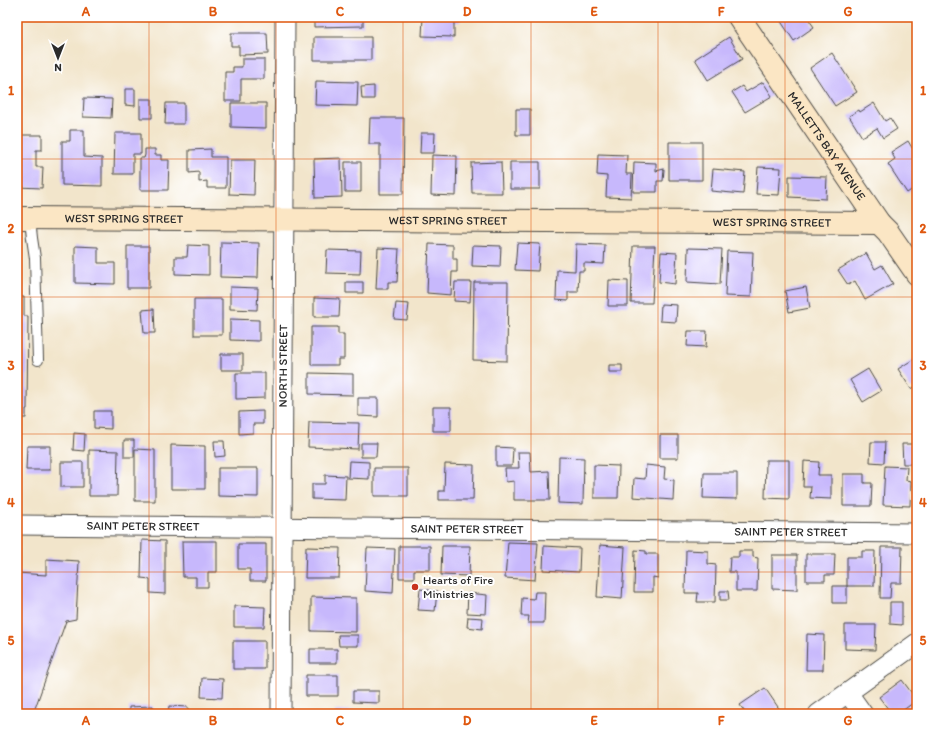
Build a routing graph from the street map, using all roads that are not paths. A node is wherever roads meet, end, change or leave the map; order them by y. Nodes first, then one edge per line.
1 (285, 17) edge
2 (739, 17) edge
3 (24, 218) edge
4 (284, 220) junction
5 (879, 223) junction
6 (917, 274) edge
7 (38, 360) dead end
8 (17, 525) edge
9 (282, 528) junction
10 (917, 533) edge
11 (917, 643) edge
12 (848, 693) junction
13 (281, 714) edge
14 (818, 714) edge
15 (863, 714) edge

1 - 4 street, NORTH STREET
2 - 5 street, MALLETTS BAY AVENUE
3 - 4 street, WEST SPRING STREET
3 - 7 lane
4 - 5 street, WEST SPRING STREET
4 - 9 street, NORTH STREET
5 - 6 street, MALLETTS BAY AVENUE
8 - 9 street, SAINT PETER STREET
9 - 10 street, SAINT PETER STREET
9 - 13 street, NORTH STREET
11 - 12 street
12 - 14 street
12 - 15 street

